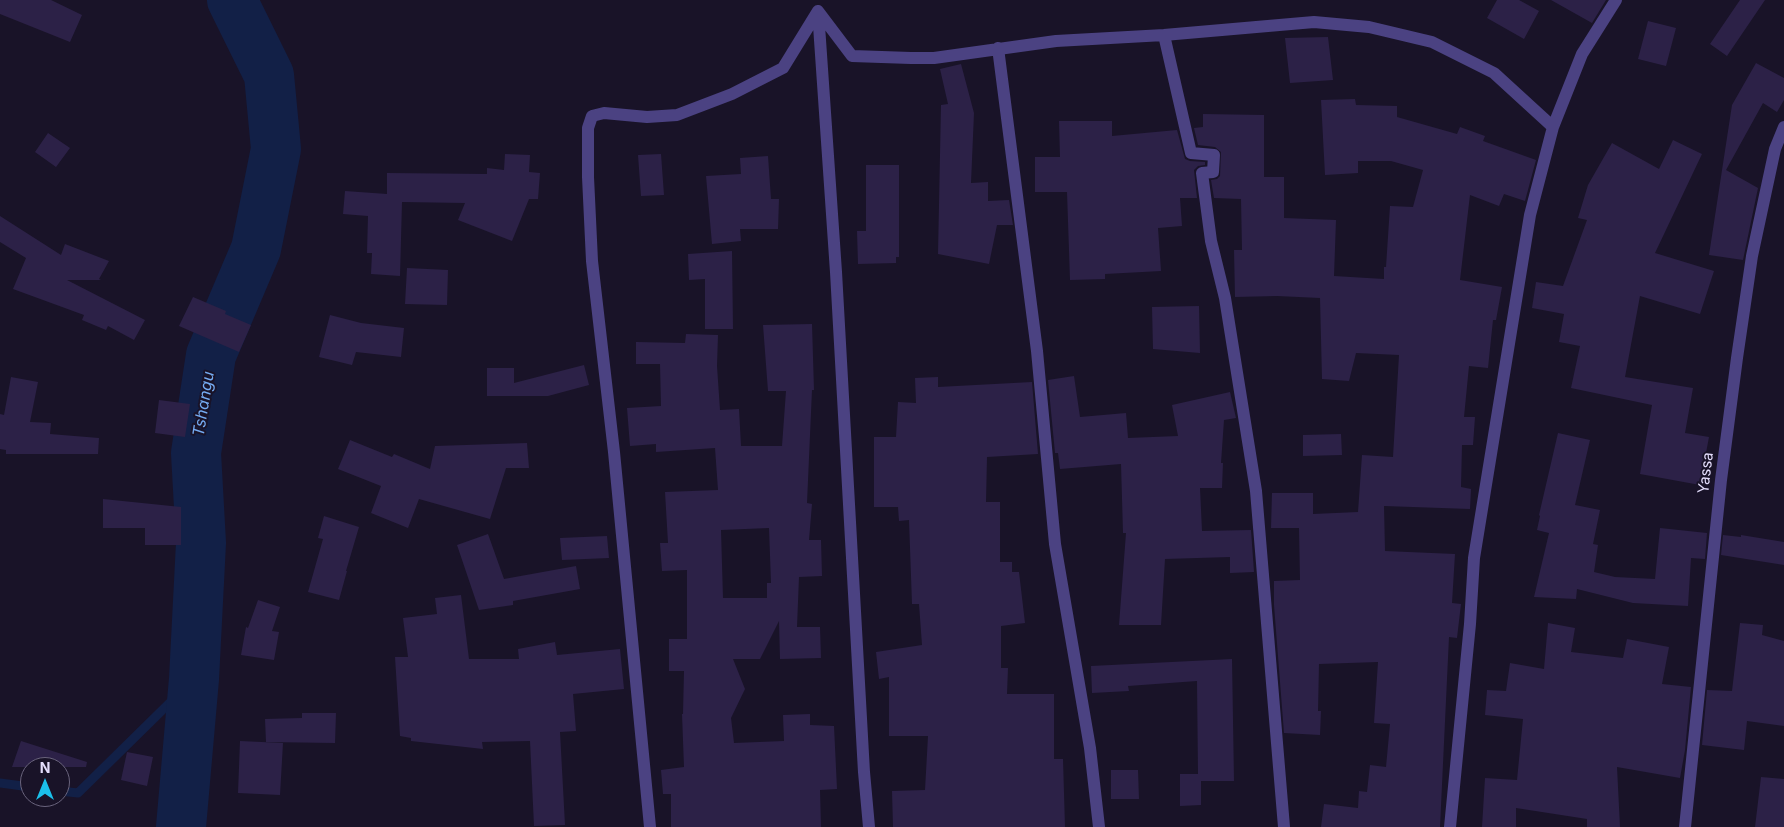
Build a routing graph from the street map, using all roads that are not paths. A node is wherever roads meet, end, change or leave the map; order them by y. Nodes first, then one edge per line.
1 (1616, 0) edge
2 (818, 11) junction
3 (1164, 35) junction
4 (998, 48) junction
5 (1553, 127) junction
6 (1784, 127) edge
7 (650, 827) edge
8 (869, 827) edge
9 (1099, 827) edge
10 (1284, 827) edge
11 (1450, 827) edge
12 (1685, 827) edge

1 - 5 street
2 - 4 street
2 - 7 street
2 - 8 street
3 - 4 street
3 - 5 street
3 - 10 street
4 - 9 street
5 - 11 street
6 - 12 street, Yassa

